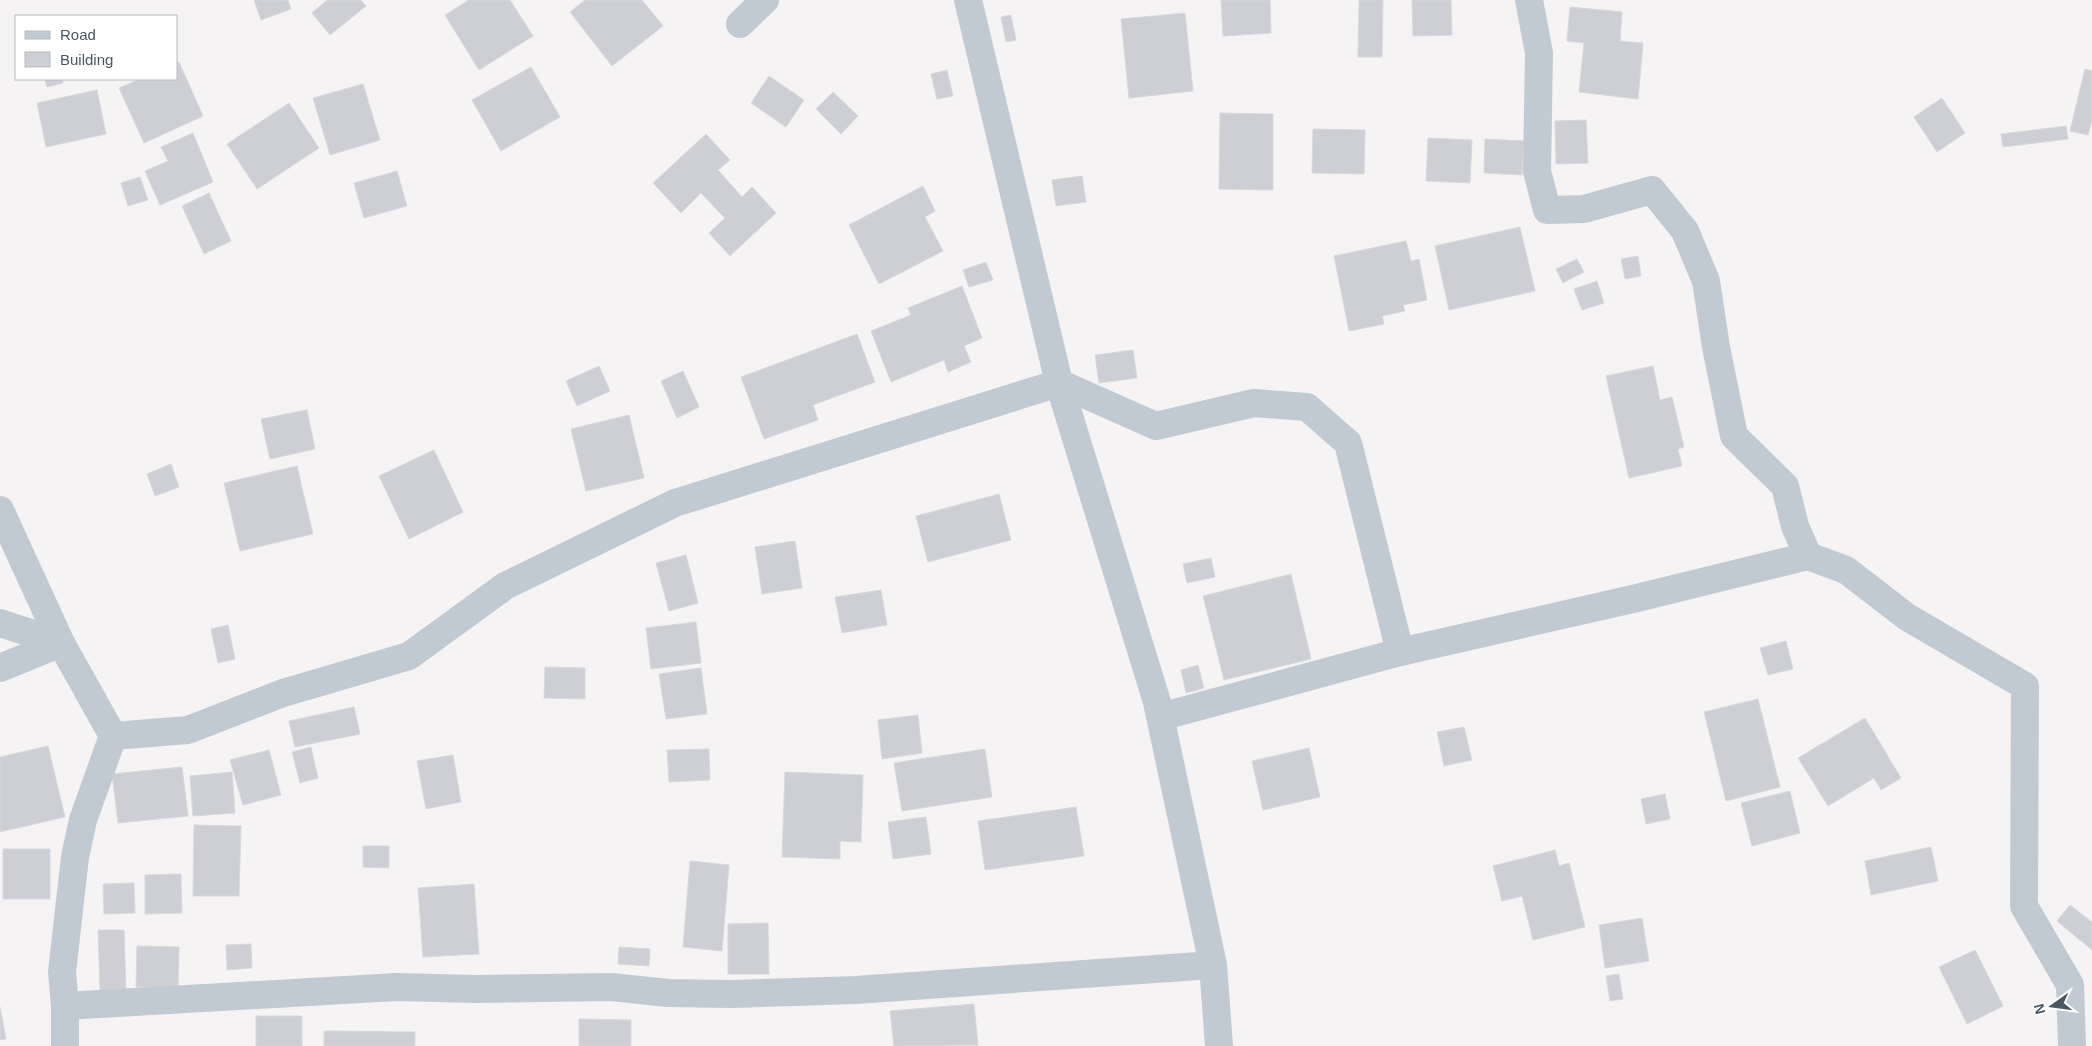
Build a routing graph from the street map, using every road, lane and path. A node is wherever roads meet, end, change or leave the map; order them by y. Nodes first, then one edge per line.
1 (765, 0) edge
2 (968, 0) edge
3 (1529, 0) edge
4 (740, 24) dead end
5 (1059, 383) junction
6 (0, 510) edge
7 (1808, 556) junction
8 (0, 623) edge
9 (61, 642) junction
10 (1400, 652) junction
11 (0, 668) edge
12 (1160, 717) junction
13 (113, 736) junction
14 (1213, 965) junction
15 (65, 1006) junction
16 (65, 1046) edge
17 (1219, 1046) edge
18 (2072, 1046) edge

1 - 4 street
2 - 5 street
3 - 7 street
5 - 10 street
5 - 12 street
5 - 13 street
6 - 9 street
7 - 10 street
7 - 18 street
8 - 9 street
9 - 11 street
9 - 13 street
10 - 12 street
12 - 14 street
13 - 15 street
14 - 15 street
14 - 17 street
15 - 16 street

